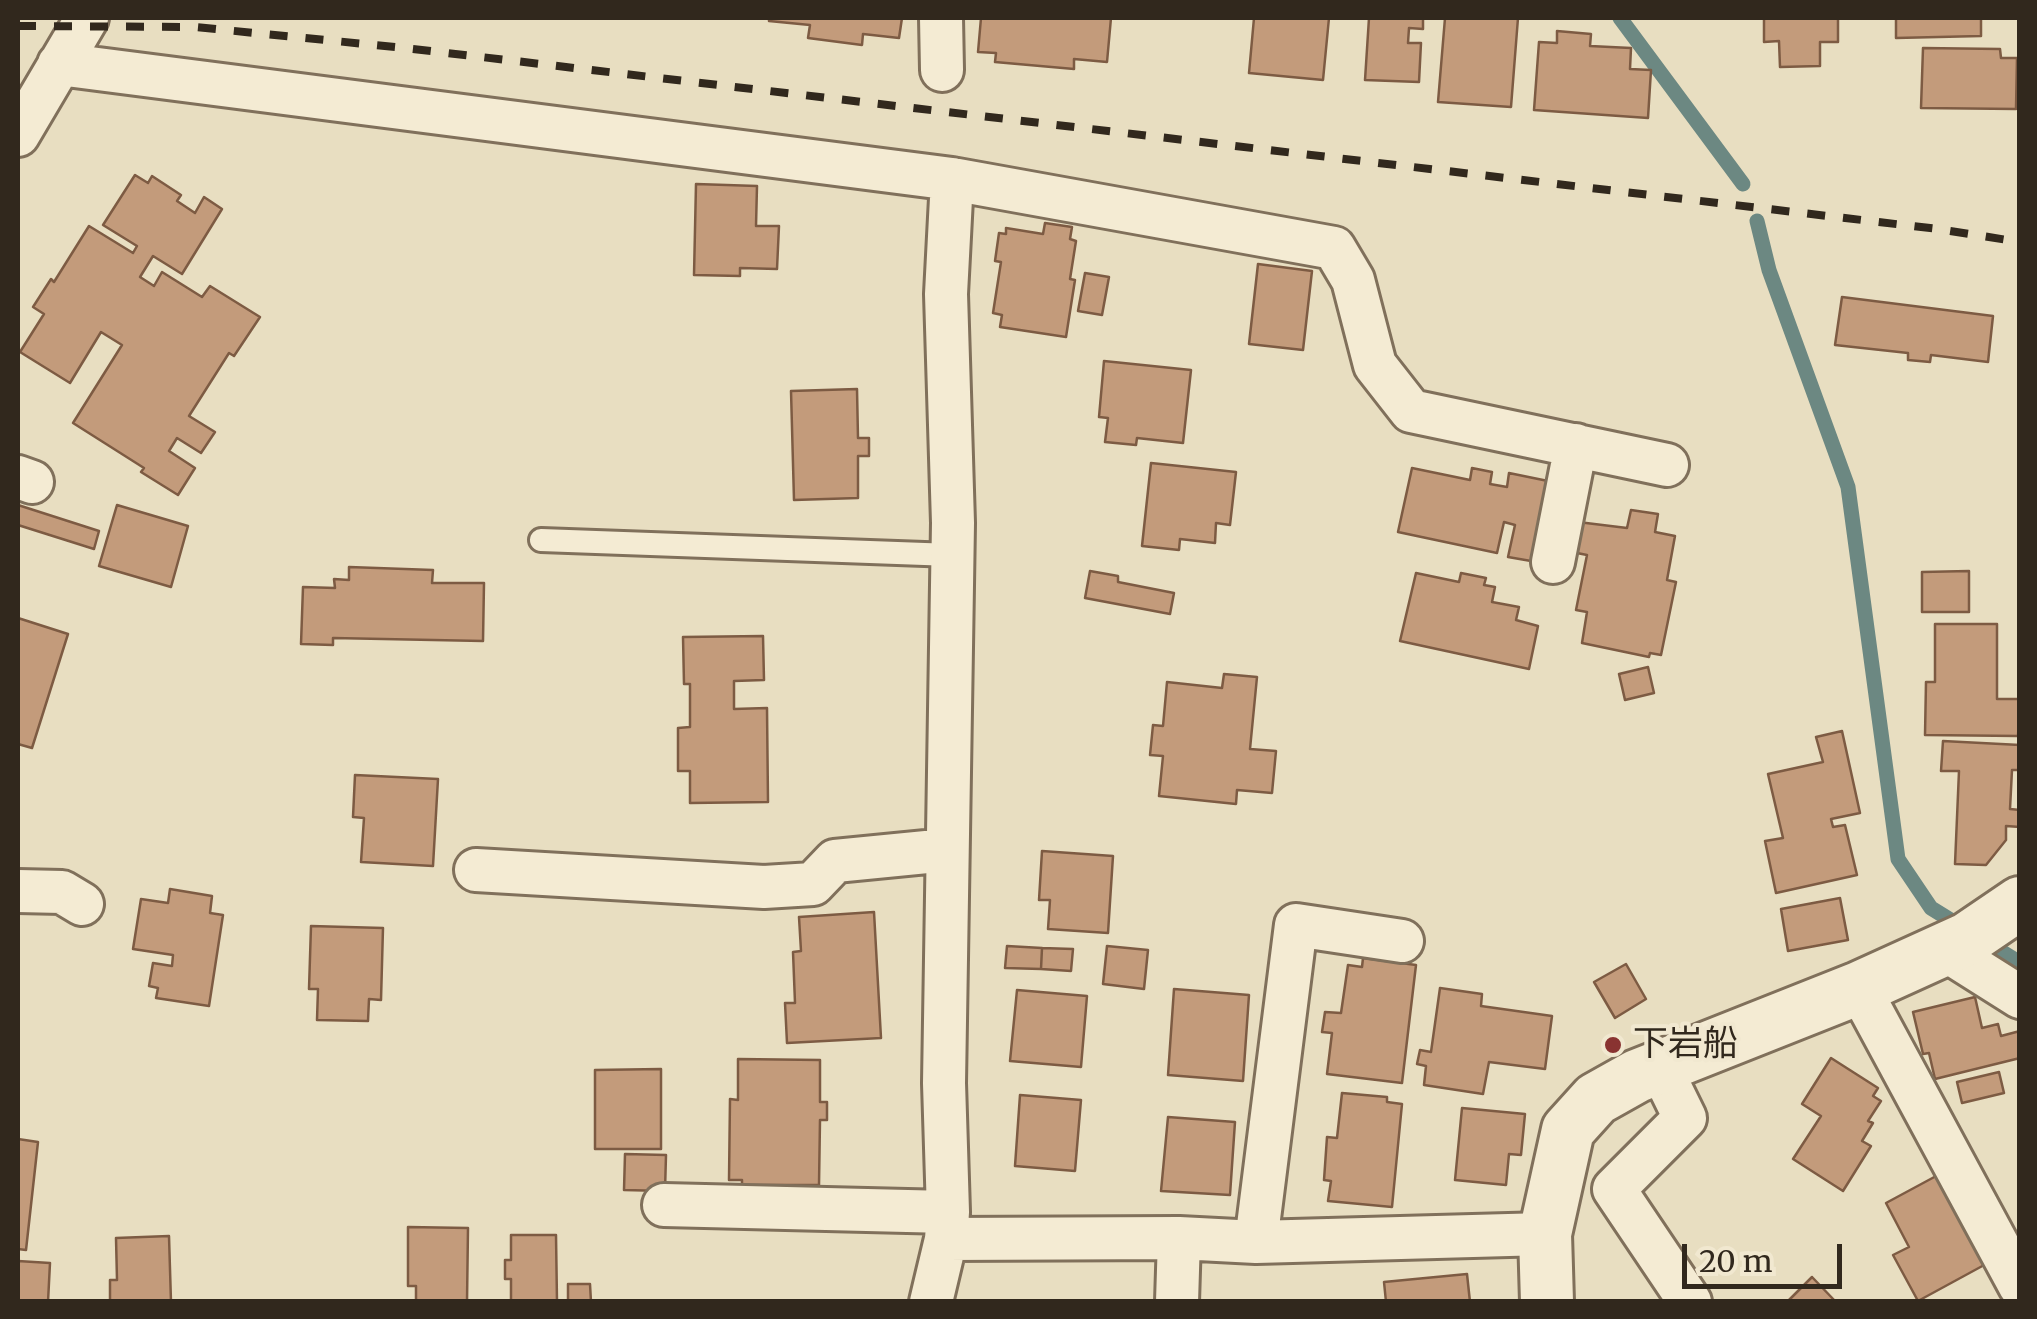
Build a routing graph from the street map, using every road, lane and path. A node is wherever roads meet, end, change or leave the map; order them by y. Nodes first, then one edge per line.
1 (87, 18) edge
2 (941, 18) edge
3 (60, 64) junction
4 (942, 70) dead end
5 (18, 135) edge
6 (952, 179) junction
7 (1576, 445) junction
8 (1667, 464) dead end
9 (542, 540) dead end
10 (952, 555) junction
11 (1553, 562) dead end
12 (947, 850) junction
13 (476, 870) dead end
14 (18, 892) edge
15 (82, 904) dead end
16 (1984, 926) edge
17 (1402, 940) dead end
18 (1859, 988) junction
19 (2020, 997) edge
20 (1660, 1067) junction
21 (664, 1205) dead end
22 (947, 1226) junction
23 (1545, 1234) junction
24 (1179, 1238) junction
25 (1256, 1242) junction
26 (2020, 1286) edge
27 (930, 1302) edge
28 (1177, 1302) edge
29 (1546, 1302) edge
30 (1690, 1302) edge

1 - 3 street
2 - 4 street
3 - 5 street
3 - 6 street
6 - 7 street
6 - 10 street
7 - 8 street
7 - 11 street
9 - 10 lane
10 - 12 street
12 - 13 street
12 - 22 street
14 - 15 street
16 - 18 street
16 - 19 street
17 - 25 street
18 - 20 street
18 - 26 street
20 - 23 street
20 - 30 street
21 - 22 street
22 - 24 street
22 - 27 street
23 - 25 street
23 - 29 street
24 - 25 street
24 - 28 street

